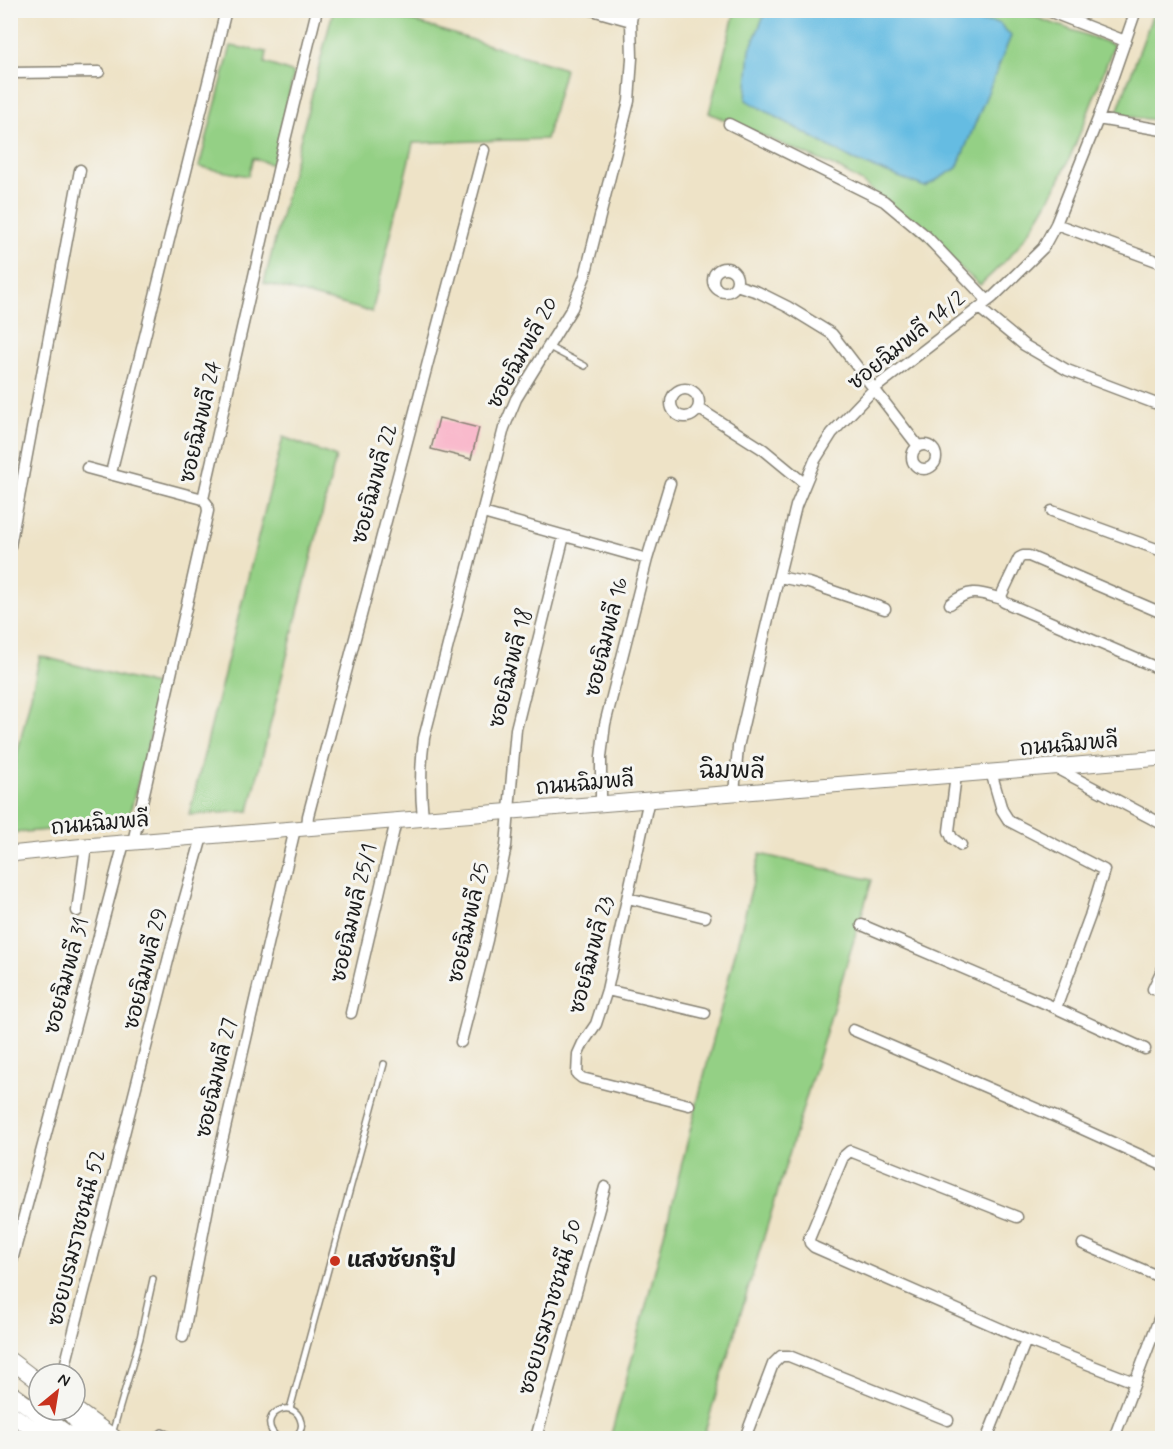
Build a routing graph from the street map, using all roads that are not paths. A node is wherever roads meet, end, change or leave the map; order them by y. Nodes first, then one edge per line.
1 (226, 10) edge
2 (317, 10) edge
3 (592, 10) edge
4 (1046, 10) edge
5 (1136, 10) edge
6 (632, 16) edge
7 (1125, 41) junction
8 (99, 72) dead end
9 (10, 73) edge
10 (1098, 119) junction
11 (729, 124) dead end
12 (1162, 130) edge
13 (483, 150) dead end
14 (80, 170) dead end
15 (1056, 224) junction
16 (1162, 263) edge
17 (736, 285) dead end
18 (984, 304) junction
19 (549, 347) junction
20 (585, 366) dead end
21 (875, 388) junction
22 (1154, 403) dead end
23 (698, 408) dead end
24 (918, 446) dead end
25 (87, 468) dead end
26 (111, 473) junction
27 (670, 483) dead end
28 (804, 483) junction
29 (203, 499) junction
30 (1052, 511) dead end
31 (483, 513) junction
32 (564, 536) junction
33 (10, 546) edge
34 (1162, 551) edge
35 (647, 560) junction
36 (779, 577) junction
37 (1002, 599) junction
38 (950, 604) dead end
39 (885, 609) dead end
40 (1162, 613) edge
41 (1162, 670) edge
42 (1162, 758) edge
43 (1054, 767) junction
44 (991, 772) junction
45 (956, 775) junction
46 (734, 794) junction
47 (649, 799) junction
48 (601, 804) junction
49 (510, 811) junction
50 (423, 818) junction
51 (396, 821) junction
52 (1162, 824) edge
53 (301, 828) junction
54 (202, 837) junction
55 (128, 843) junction
56 (961, 845) dead end
57 (86, 846) junction
58 (10, 854) edge
59 (628, 898) junction
60 (77, 911) dead end
61 (705, 917) dead end
62 (862, 925) dead end
63 (1162, 970) edge
64 (1153, 989) dead end
65 (607, 990) junction
66 (1056, 1008) junction
67 (351, 1013) dead end
68 (705, 1013) dead end
69 (853, 1030) dead end
70 (461, 1042) dead end
71 (1145, 1049) dead end
72 (384, 1064) dead end
73 (688, 1105) dead end
74 (130, 1111) joint
75 (1162, 1165) edge
76 (605, 1187) dead end
77 (1017, 1217) dead end
78 (1083, 1244) dead end
79 (10, 1268) edge
80 (1162, 1278) edge
81 (153, 1279) dead end
82 (1162, 1311) edge
83 (183, 1337) dead end
84 (1026, 1340) junction
85 (10, 1360) edge
86 (66, 1362) edge
87 (27, 1373) edge
88 (1134, 1382) junction
89 (10, 1393) edge
90 (290, 1409) junction
91 (10, 1413) edge
92 (87, 1418) edge
93 (948, 1420) dead end
94 (78, 1422) edge
95 (272, 1433) junction
96 (10, 1434) edge
97 (113, 1437) edge
98 (16, 1438) edge
99 (46, 1438) edge
100 (73, 1438) edge
101 (92, 1438) edge
102 (154, 1438) edge
103 (178, 1438) edge
104 (267, 1438) edge
105 (278, 1438) edge
106 (293, 1438) edge
107 (536, 1438) edge
108 (745, 1438) edge
109 (987, 1438) edge
110 (1113, 1438) edge

1 - 26 street
2 - 29 street, ซอยฉิมพลี 24
3 - 6 street
4 - 7 street
5 - 7 street, ซอยฉิมพลี 14/2
6 - 19 street, ซอยฉิมพลี 20
7 - 10 street, ซอยฉิมพลี 14/2
8 - 9 street
10 - 12 street
10 - 15 street, ซอยฉิมพลี 14/2
11 - 18 street
13 - 53 street, ซอยฉิมพลี 22
14 - 33 street
15 - 16 street
15 - 18 street, ซอยฉิมพลี 14/2
17 - 21 street
18 - 21 street, ซอยฉิมพลี 14/2
18 - 22 street
19 - 20 lane
19 - 31 street, ซอยฉิมพลี 20
21 - 24 street
21 - 28 street, ซอยฉิมพลี 14/2
23 - 28 street
25 - 26 street
26 - 29 street
27 - 35 street, ซอยฉิมพลี 16
28 - 36 street, ซอยฉิมพลี 14/2
29 - 55 street, ซอยฉิมพลี 24
30 - 34 street
31 - 32 street
31 - 50 street, ซอยฉิมพลี 20
32 - 35 street
32 - 49 street, ซอยฉิมพลี 18
35 - 48 street, ซอยฉิมพลี 16
36 - 39 street
36 - 46 street, ซอยฉิมพลี 14/2
37 - 38 street
37 - 40 street
37 - 41 street
42 - 43 street, ถนนฉิมพลี
43 - 44 street, ถนนฉิมพลี
43 - 52 street
44 - 45 street, ถนนฉิมพลี
44 - 66 street
45 - 46 street, ถนนฉิมพลี
45 - 56 street
46 - 47 street, ถนนฉิมพลี
47 - 48 street, ถนนฉิมพลี
47 - 59 street, ซอยฉิมพลี 23
48 - 49 street, ถนนฉิมพลี
49 - 50 street, ถนนฉิมพลี
49 - 70 street, ซอยฉิมพลี 25
50 - 51 street, ถนนฉิมพลี
51 - 53 street, ถนนฉิมพลี
51 - 67 street, ซอยฉิมพลี 25/1
53 - 54 street, ถนนฉิมพลี
53 - 83 street, ซอยฉิมพลี 27
54 - 55 street, ถนนฉิมพลี
54 - 74 street, ซอยฉิมพลี 29
55 - 57 street, ถนนฉิมพลี
55 - 79 street, ซอยฉิมพลี 31
57 - 58 street, ถนนฉิมพลี
57 - 60 street
59 - 61 street
59 - 65 street, ซอยฉิมพลี 23
62 - 66 street
63 - 64 street
65 - 68 street
65 - 73 street, ซอยฉิมพลี 23
66 - 71 street
69 - 75 street
72 - 90 lane
74 - 86 street, ซอยบรมราชชนนี 52
76 - 107 street, ซอยบรมราชชนนี 50
77 - 84 street
78 - 80 street
81 - 97 lane
82 - 88 street
84 - 88 street
84 - 109 street
85 - 87 street
88 - 110 street
89 - 100 main road
90 - 95 lane
90 - 106 lane
91 - 99 main road
92 - 97 street
93 - 108 street
94 - 101 main road
95 - 104 lane
95 - 105 lane
96 - 98 main road
102 - 103 lane

